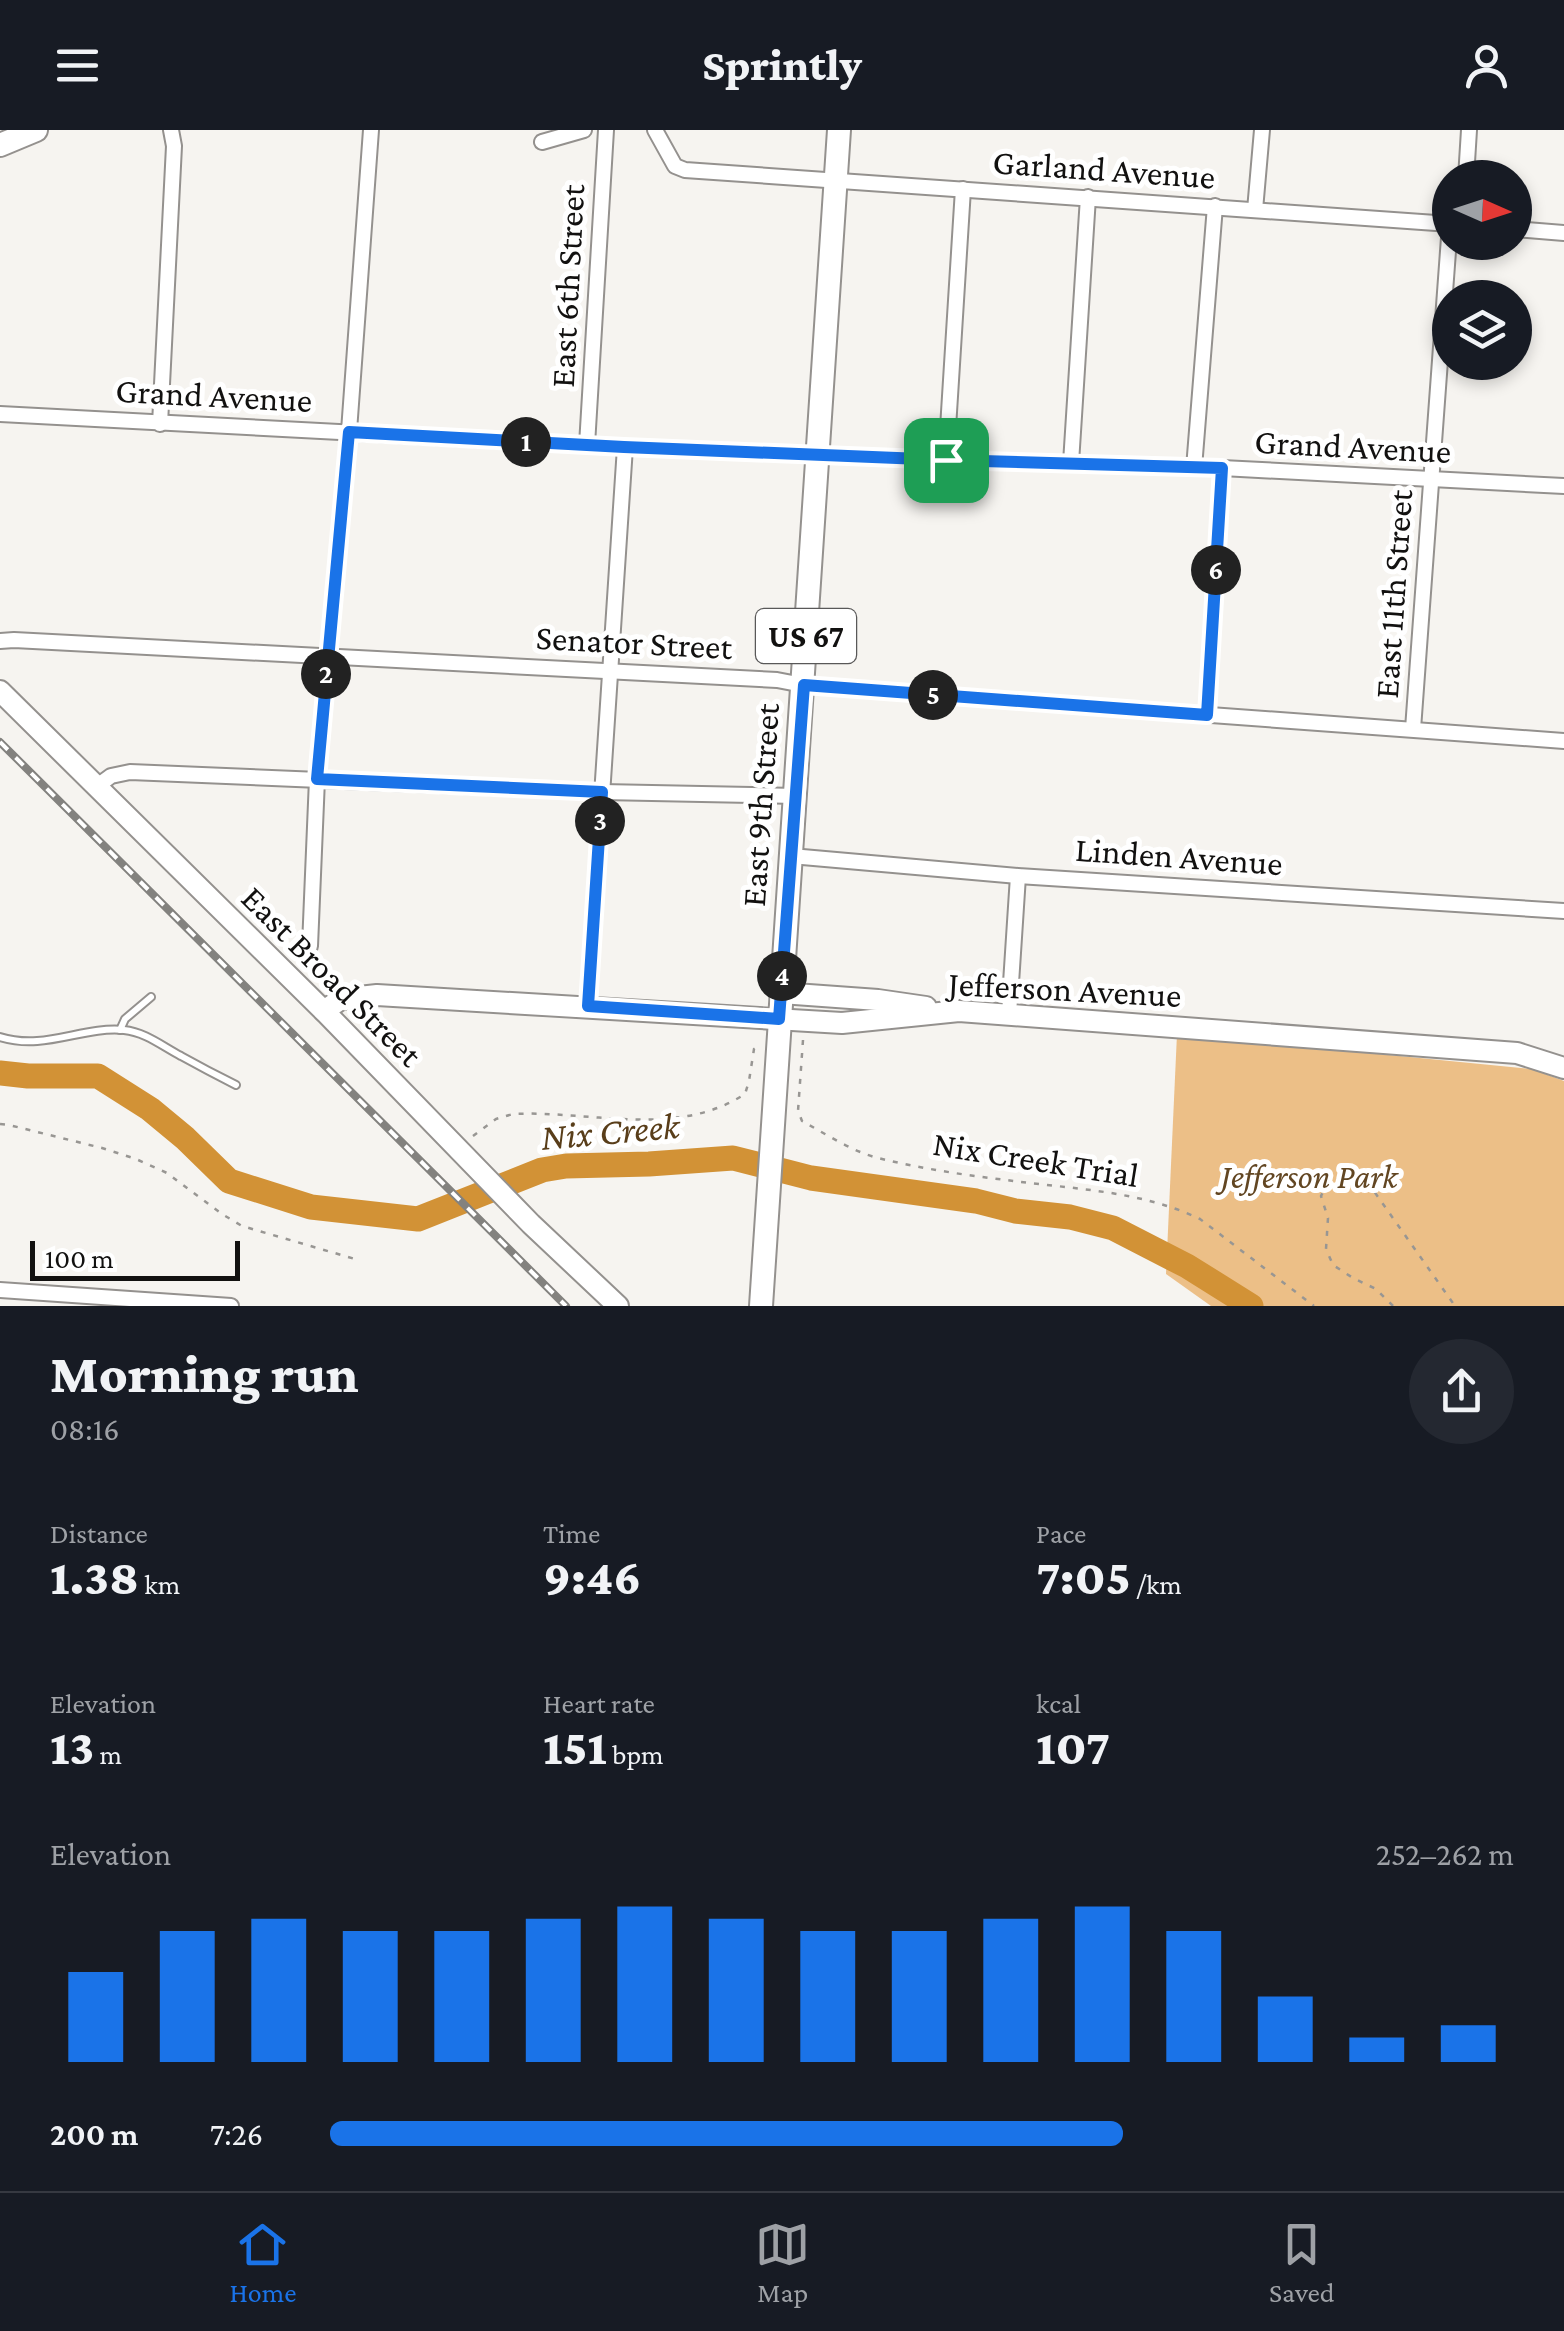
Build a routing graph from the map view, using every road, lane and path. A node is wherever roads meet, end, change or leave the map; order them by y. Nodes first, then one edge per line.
1 (36, 130) edge
2 (171, 130) edge
3 (371, 130) edge
4 (584, 130) edge
5 (606, 130) edge
6 (656, 130) edge
7 (839, 130) edge
8 (1262, 130) edge
9 (1469, 130) edge
10 (542, 142) dead end
11 (0, 145) edge
12 (1467, 160) edge
13 (836, 180) junction
14 (964, 189) junction
15 (1088, 198) junction
16 (1215, 206) junction
17 (1255, 210) junction
18 (1432, 223) edge
19 (1532, 230) edge
20 (1564, 233) edge
21 (1447, 260) edge
22 (0, 414) edge
23 (160, 424) junction
24 (349, 432) junction
25 (587, 445) junction
26 (624, 447) junction
27 (816, 455) junction
28 (946, 460) junction
29 (1071, 463) junction
30 (1194, 468) junction
31 (1222, 468) junction
32 (1431, 480) junction
33 (1564, 486) edge
34 (0, 641) edge
35 (327, 657) junction
36 (610, 671) junction
37 (804, 685) junction
38 (0, 691) edge
39 (1207, 715) junction
40 (1413, 729) junction
41 (1564, 741) edge
42 (317, 779) junction
43 (96, 787) junction
44 (602, 792) junction
45 (796, 796) junction
46 (791, 856) junction
47 (1018, 876) junction
48 (1564, 911) edge
49 (310, 946) dead end
50 (781, 992) junction
51 (150, 996) dead end
52 (588, 1006) junction
53 (324, 1011) junction
54 (948, 1011) junction
55 (1009, 1014) junction
56 (779, 1019) junction
57 (120, 1030) junction
58 (0, 1037) edge
59 (761, 1045) dead end
60 (802, 1047) dead end
61 (1564, 1050) edge
62 (1502, 1051) junction
63 (1564, 1068) edge
64 (236, 1085) dead end
65 (0, 1124) edge
66 (462, 1142) junction
67 (355, 1259) dead end
68 (0, 1290) edge
69 (118, 1302) edge
70 (231, 1306) edge
71 (618, 1306) edge
72 (762, 1306) edge
73 (1314, 1306) edge
74 (1393, 1306) edge
75 (1455, 1306) edge

1 - 11 main road
2 - 23 street
3 - 24 street
4 - 10 street
5 - 25 street, East 6th Street
6 - 13 street, Garland Avenue
7 - 13 main road, East 9th Street / US 67
8 - 17 street
9 - 12 street
13 - 14 street, Garland Avenue
13 - 27 main road, East 9th Street / US 67
14 - 15 street, Garland Avenue
14 - 28 street
15 - 16 street, Garland Avenue
15 - 29 street
16 - 17 street, Garland Avenue
16 - 30 street
17 - 18 street, Garland Avenue
19 - 20 street
21 - 32 street, East 11th Street
22 - 23 street, Grand Avenue
23 - 24 street, Grand Avenue
24 - 25 street, Grand Avenue
24 - 35 street
25 - 26 street, Grand Avenue
26 - 27 street, Grand Avenue
26 - 36 street
27 - 28 street, Grand Avenue
27 - 37 main road, East 9th Street / US 67
28 - 29 street, Grand Avenue
29 - 30 street, Grand Avenue
30 - 31 street, Grand Avenue
31 - 32 street, Grand Avenue
31 - 39 street
32 - 33 street, Grand Avenue
32 - 40 street, East 11th Street
34 - 35 street, Senator Street
35 - 36 street, Senator Street
35 - 42 street
36 - 37 street, Senator Street
36 - 44 street
37 - 39 street, Senator Street
37 - 45 main road, East 9th Street / US 67
38 - 43 street, East Broad Street
39 - 40 street, Senator Street
40 - 41 street, Senator Street
42 - 43 street
42 - 44 street
42 - 49 street
43 - 53 street, East Broad Street
44 - 45 street
44 - 52 street
45 - 46 main road, East 9th Street / US 67
46 - 47 street, Linden Avenue
46 - 50 main road, East 9th Street / US 67
47 - 48 street, Linden Avenue
47 - 55 street
50 - 54 street
50 - 56 main road, East 9th Street / US 67
51 - 57 lane
52 - 53 street, Jefferson Avenue
52 - 56 street, Jefferson Avenue
53 - 66 street, East Broad Street
54 - 55 street, Jefferson Avenue
54 - 56 street, Jefferson Avenue
55 - 62 street, Jefferson Avenue
56 - 72 main road, East 9th Street / US 67
57 - 58 lane
57 - 64 lane
59 - 66 path
60 - 73 path, Nix Creek Trial
61 - 62 street
62 - 63 street, Jefferson Avenue
65 - 67 path
66 - 71 street, East Broad Street
68 - 69 street
69 - 70 street
74 - 75 path

